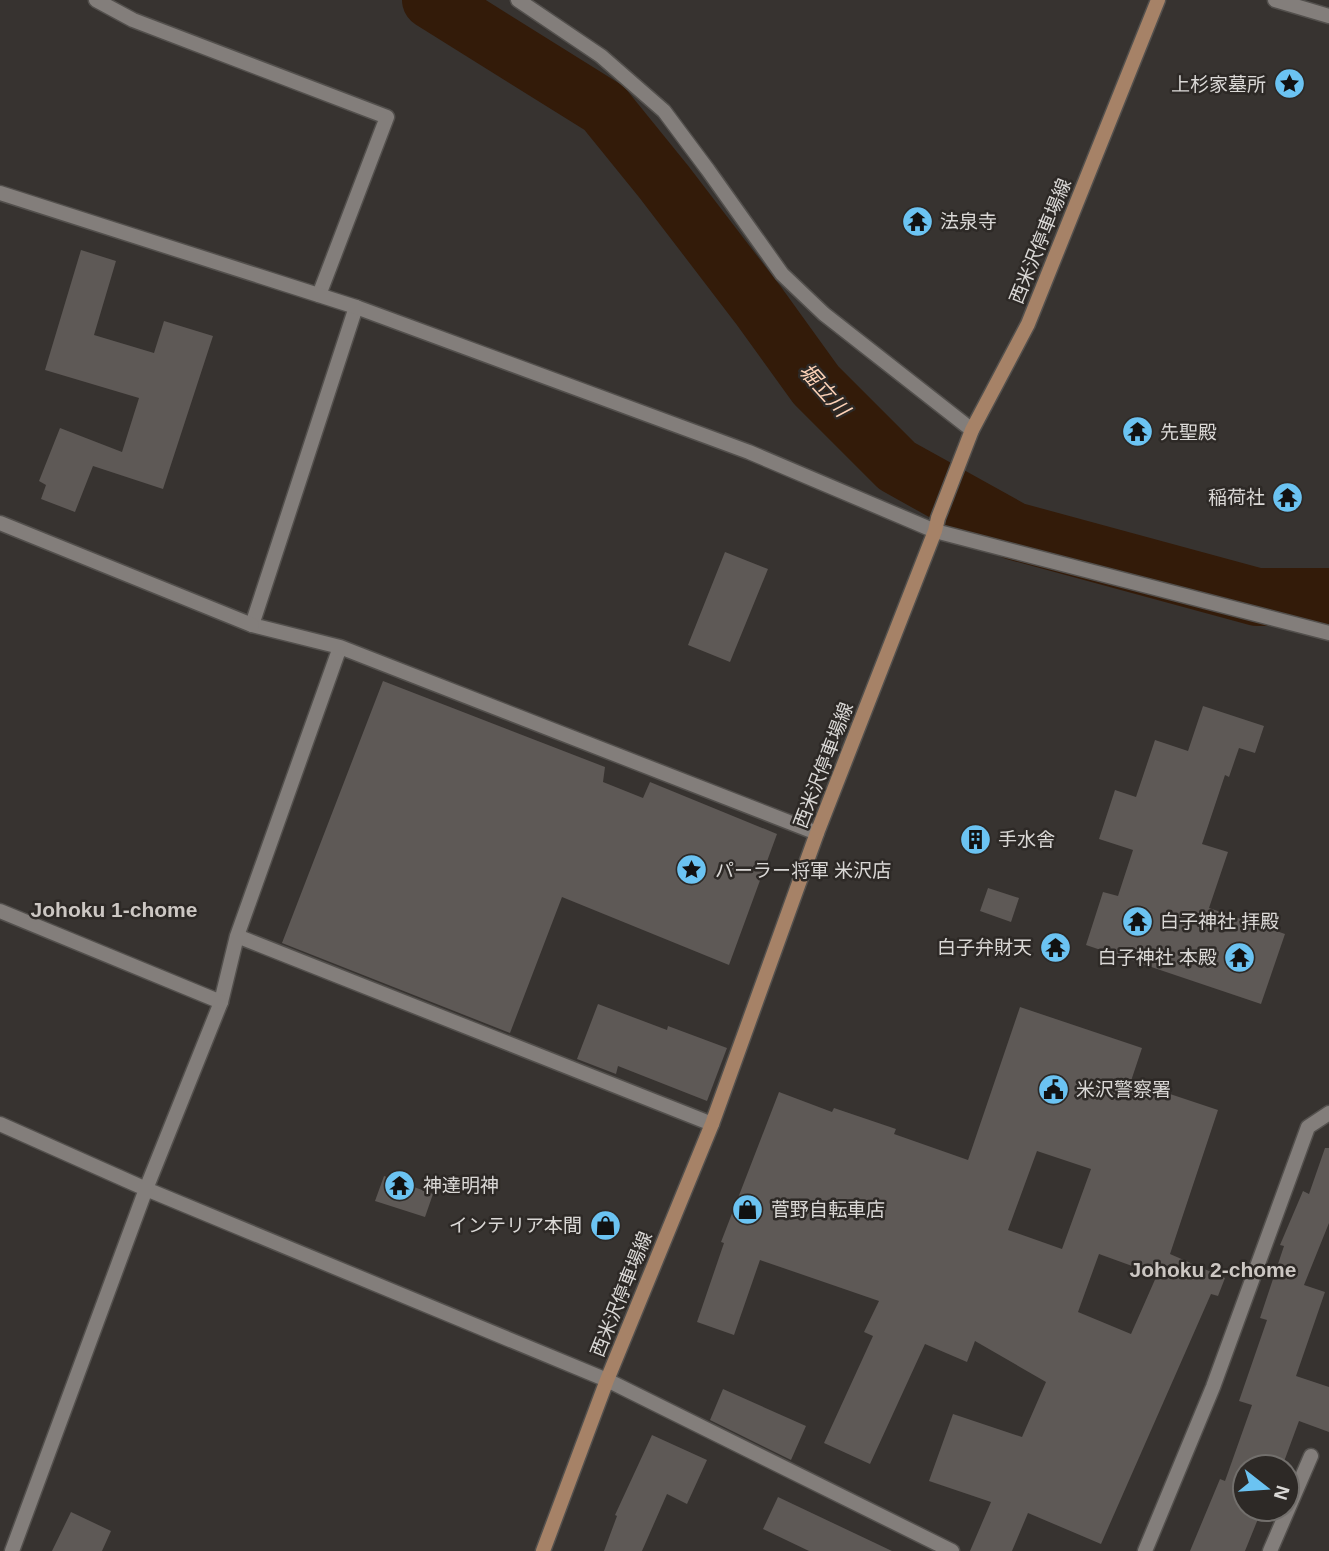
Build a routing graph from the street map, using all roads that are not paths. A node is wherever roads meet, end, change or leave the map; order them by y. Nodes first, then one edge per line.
1 (96, 0) edge
2 (518, 0) edge
3 (1158, 0) edge
4 (1275, 0) edge
5 (1329, 16) edge
6 (0, 193) edge
7 (319, 295) junction
8 (356, 307) junction
9 (972, 430) junction
10 (0, 523) edge
11 (937, 524) junction
12 (252, 625) junction
13 (1329, 632) edge
14 (340, 647) junction
15 (817, 833) junction
16 (0, 911) edge
17 (237, 936) junction
18 (221, 1002) junction
19 (1329, 1113) edge
20 (0, 1124) edge
21 (712, 1124) junction
22 (146, 1188) junction
23 (607, 1380) junction
24 (1311, 1456) dead end
25 (12, 1551) edge
26 (542, 1551) edge
27 (952, 1551) edge
28 (1144, 1551) edge
29 (1270, 1551) edge

1 - 7 street
2 - 9 street
3 - 9 main road, 西米沢停車場線
4 - 5 street
6 - 7 street
7 - 8 street
8 - 11 street
8 - 12 street
9 - 11 main road, 西米沢停車場線
10 - 12 street
11 - 13 street
11 - 15 main road, 西米沢停車場線
12 - 14 street
14 - 15 street
14 - 17 street
15 - 21 main road, 西米沢停車場線
16 - 18 street
17 - 18 street
17 - 21 street
18 - 22 street
19 - 28 street
20 - 22 street
21 - 23 main road, 西米沢停車場線
22 - 23 street
22 - 25 street
23 - 26 main road, 西米沢停車場線
23 - 27 street
24 - 29 street

